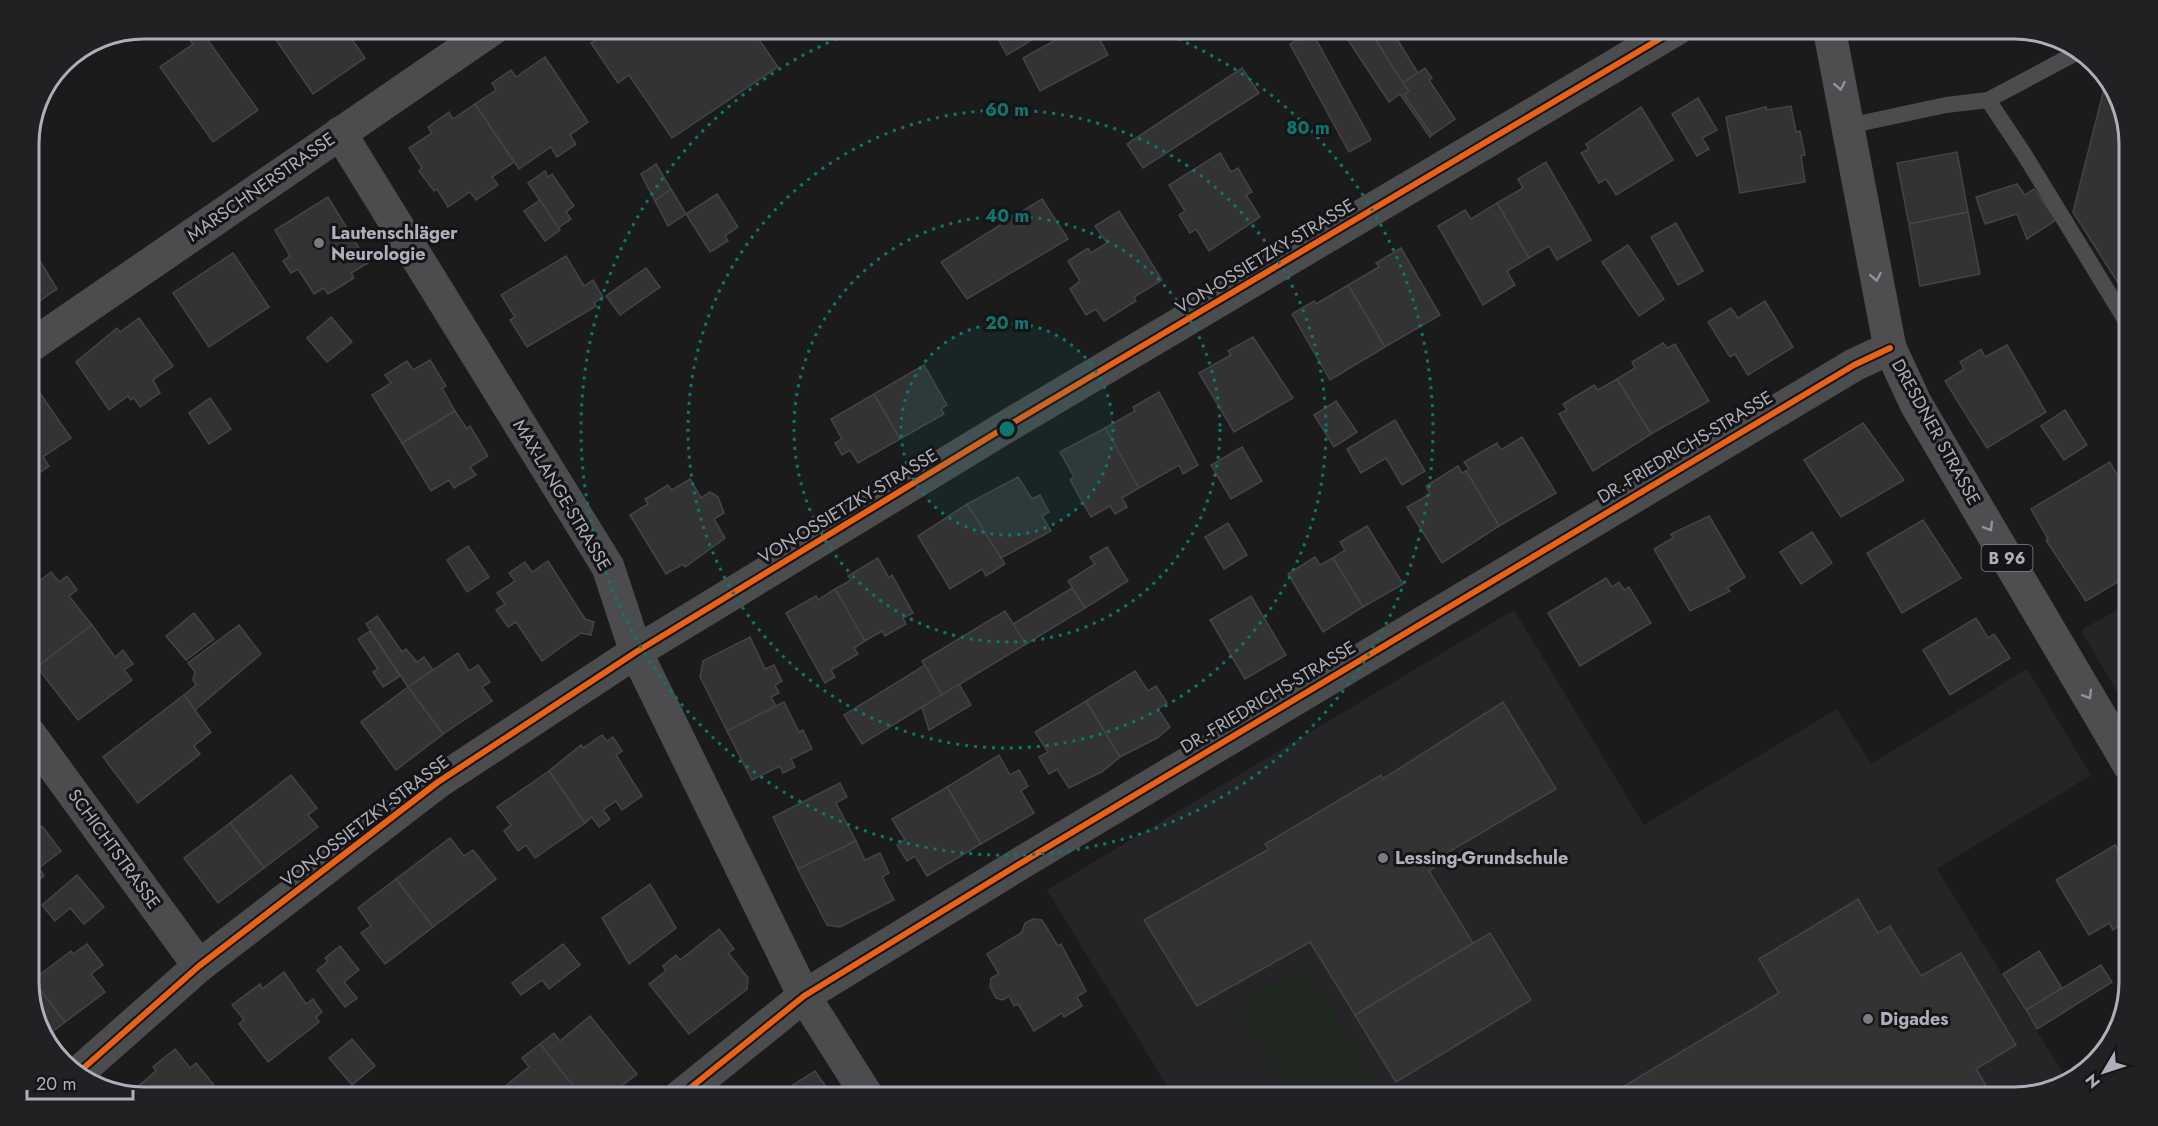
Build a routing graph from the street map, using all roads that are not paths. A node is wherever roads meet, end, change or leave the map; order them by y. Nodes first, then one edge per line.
1 (478, 39) edge
2 (1659, 39) edge
3 (1831, 39) edge
4 (2070, 56) edge
5 (1988, 100) junction
6 (1848, 126) junction
7 (340, 133) junction
8 (2119, 310) edge
9 (39, 340) edge
10 (1890, 348) junction
11 (636, 652) junction
12 (39, 747) edge
13 (2119, 748) edge
14 (199, 966) junction
15 (804, 996) junction
16 (84, 1068) edge
17 (692, 1087) edge
18 (861, 1087) edge

1 - 7 street, MARSCHNERSTRASSE
2 - 11 street, VON-OSSIETZKY-STRASSE
3 -> 6 main road, DRESDNER STRASSE / B 96
4 - 5 lane
5 - 6 lane
5 - 8 lane
6 -> 10 main road, DRESDNER STRASSE / B 96
7 - 9 street, MARSCHNERSTRASSE
7 - 11 street, MAX-LANGE-STRASSE
10 -> 13 main road, DRESDNER STRASSE / B 96
10 - 15 street, DR.-FRIEDRICHS-STRASSE
11 - 14 street, VON-OSSIETZKY-STRASSE
11 - 15 street, MAX-LANGE-STRASSE
12 - 14 street, SCHICHTSTRASSE
14 - 16 street, VON-OSSIETZKY-STRASSE
15 - 17 street, DR.-FRIEDRICHS-STRASSE
15 - 18 street, MAX-LANGE-STRASSE

